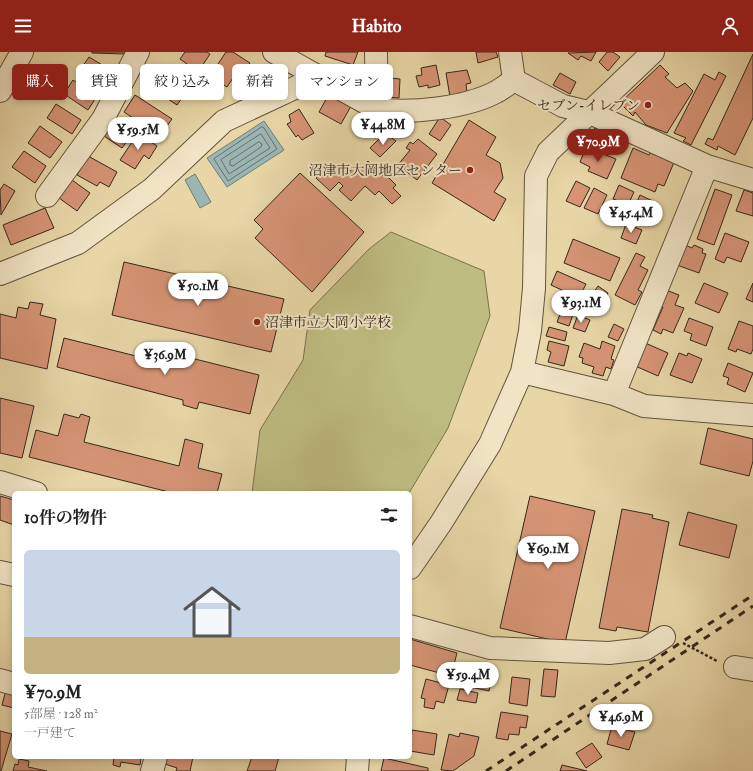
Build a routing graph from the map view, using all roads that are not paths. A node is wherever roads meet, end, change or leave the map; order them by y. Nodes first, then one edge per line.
1 (22, 52) edge
2 (138, 52) edge
3 (274, 52) edge
4 (376, 52) edge
5 (510, 52) edge
6 (653, 52) edge
7 (296, 64) edge
8 (514, 80) junction
9 (296, 87) edge
10 (0, 91) edge
11 (360, 100) edge
12 (377, 109) junction
13 (588, 112) junction
14 (707, 166) junction
15 (753, 180) edge
16 (47, 196) dead end
17 (0, 274) edge
18 (522, 372) junction
19 (614, 394) junction
20 (753, 415) edge
21 (0, 482) edge
22 (29, 491) edge
23 (412, 565) edge
24 (0, 572) edge
25 (12, 575) edge
26 (412, 627) edge
27 (664, 637) road end
28 (0, 680) edge
29 (12, 683) edge
30 (155, 759) edge
31 (358, 759) edge
32 (152, 771) edge
33 (357, 771) edge

1 - 10 street
2 - 16 street
3 - 7 street
4 - 12 street
5 - 8 street
6 - 13 street
8 - 12 street
8 - 13 street
9 - 17 street
11 - 12 street
13 - 14 street
13 - 18 street
14 - 15 street
14 - 19 street
18 - 19 street
18 - 23 street
19 - 20 street
21 - 22 street
24 - 25 street
26 - 27 street
28 - 29 street
30 - 32 street
31 - 33 street

